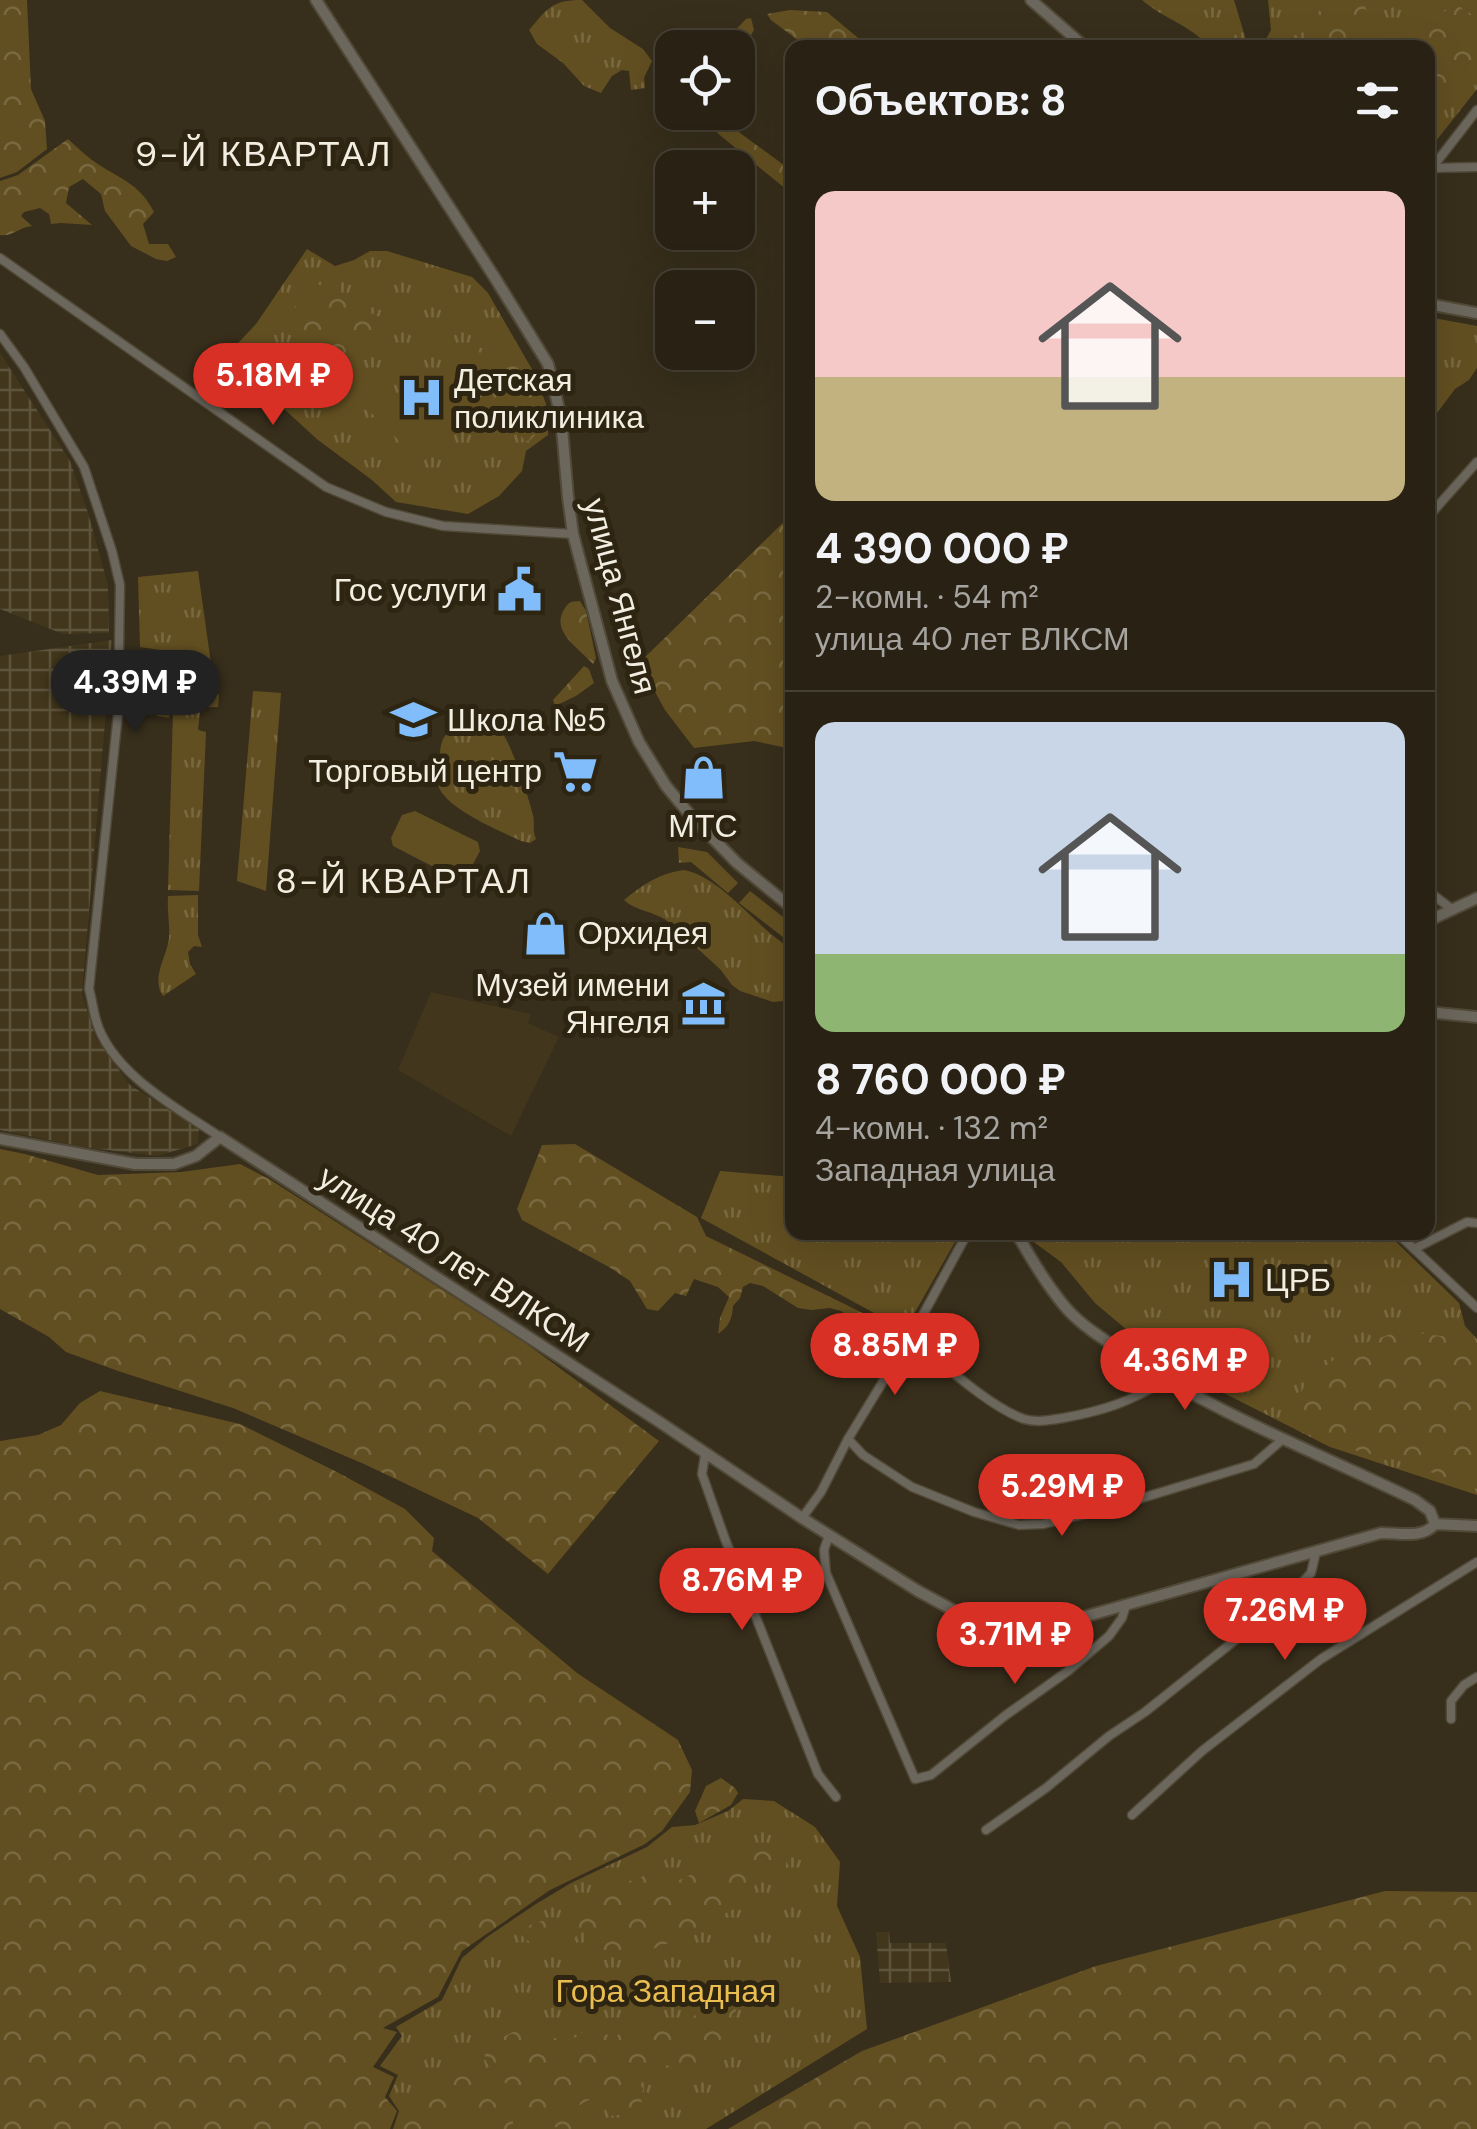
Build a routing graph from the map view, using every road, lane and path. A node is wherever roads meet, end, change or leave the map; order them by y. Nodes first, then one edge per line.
1 (316, 0) edge
2 (1031, 0) edge
3 (1077, 40) edge
4 (1477, 110) edge
5 (1435, 165) edge
6 (1477, 166) edge
7 (1435, 170) edge
8 (0, 258) edge
9 (1435, 305) edge
10 (1477, 314) edge
11 (0, 334) edge
12 (1477, 462) edge
13 (1435, 509) edge
14 (573, 534) junction
15 (1435, 896) edge
16 (1477, 898) edge
17 (785, 902) edge
18 (1453, 910) junction
19 (1435, 918) edge
20 (1435, 1013) edge
21 (1477, 1017) edge
22 (220, 1138) junction
23 (0, 1139) edge
24 (1477, 1223) edge
25 (1435, 1239) edge
26 (964, 1240) edge
27 (1020, 1240) edge
28 (1404, 1240) edge
29 (1433, 1240) edge
30 (1414, 1250) junction
31 (1477, 1308) edge
32 (910, 1337) junction
33 (1164, 1380) junction
34 (848, 1440) junction
35 (1283, 1440) junction
36 (705, 1454) junction
37 (802, 1518) junction
38 (1435, 1524) junction
39 (1477, 1526) edge
40 (828, 1535) junction
41 (1316, 1552) junction
42 (1477, 1562) edge
43 (1126, 1605) junction
44 (1477, 1677) edge
45 (1451, 1719) dead end
46 (836, 1797) dead end
47 (1132, 1815) dead end
48 (986, 1830) dead end

1 - 14 street, улица Янгеля
2 - 3 street
4 - 5 street
6 - 7 street
8 - 14 street
9 - 10 street
11 - 22 street, улица 40 лет ВЛКСМ
12 - 13 street
14 - 17 street, улица Янгеля
15 - 18 street
16 - 18 street
18 - 19 street
20 - 21 street
22 - 23 street
22 - 36 street, улица 40 лет ВЛКСМ
24 - 25 street
26 - 32 street
27 - 33 street
28 - 30 street
29 - 30 street
30 - 31 street
32 - 33 street
32 - 34 street
33 - 35 street
34 - 35 street
34 - 37 street
35 - 38 street
36 - 37 street, улица 40 лет ВЛКСМ
36 - 46 street
37 - 40 street, улица 40 лет ВЛКСМ
38 - 39 street, улица 40 лет ВЛКСМ
38 - 41 street, улица 40 лет ВЛКСМ
40 - 43 street, улица 40 лет ВЛКСМ
40 - 43 street
41 - 43 street, улица 40 лет ВЛКСМ
41 - 48 street
42 - 47 street
44 - 45 street

